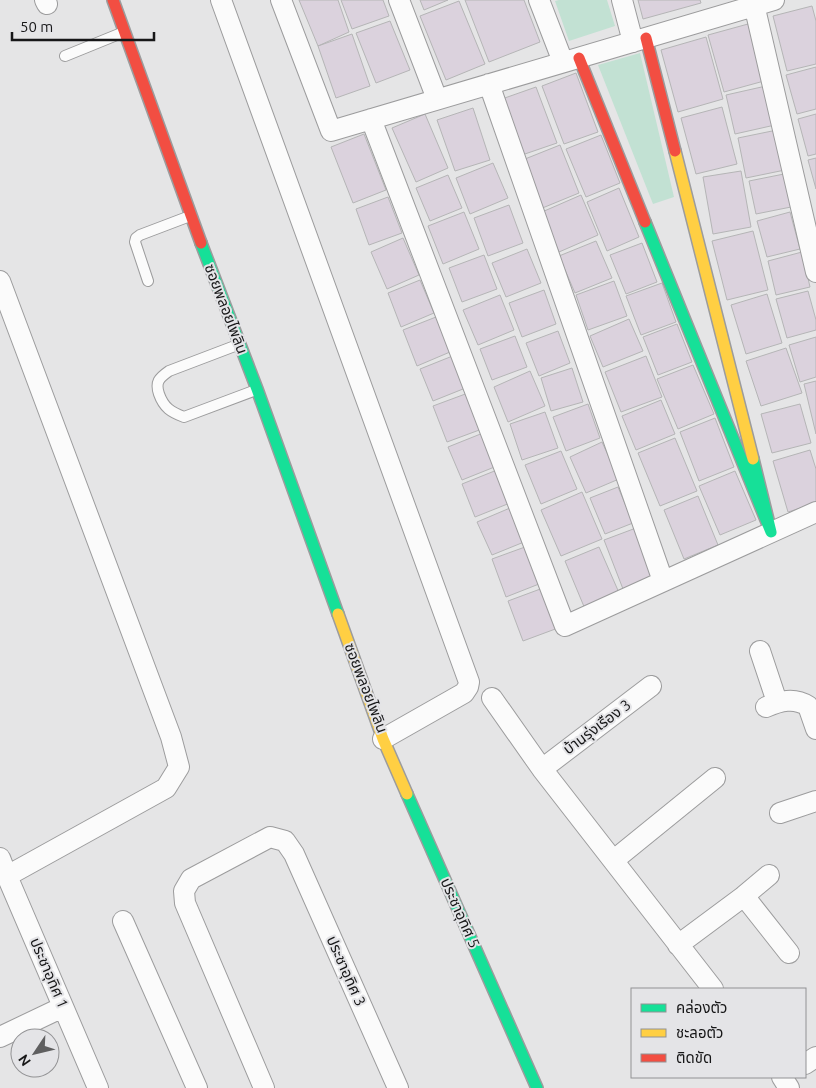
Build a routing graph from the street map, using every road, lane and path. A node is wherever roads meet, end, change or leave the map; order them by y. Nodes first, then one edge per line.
1 (114, 0) edge
2 (221, 0) edge
3 (280, 0) edge
4 (399, 0) edge
5 (539, 0) edge
6 (622, 0) edge
7 (774, 0) edge
8 (753, 3) edge
9 (125, 31) junction
10 (639, 40) junction
11 (65, 56) dead end
12 (571, 60) junction
13 (489, 84) junction
14 (438, 99) junction
15 (371, 119) junction
16 (191, 216) junction
17 (816, 272) edge
18 (0, 281) edge
19 (148, 281) dead end
20 (240, 344) junction
21 (257, 389) junction
22 (816, 512) edge
23 (771, 532) junction
24 (663, 582) junction
25 (760, 651) dead end
26 (652, 686) dead end
27 (492, 698) dead end
28 (816, 729) edge
29 (383, 739) junction
30 (542, 769) junction
31 (714, 778) dead end
32 (816, 801) edge
33 (780, 813) dead end
34 (614, 860) junction
35 (3, 867) edge
36 (769, 875) dead end
37 (744, 896) junction
38 (123, 921) dead end
39 (678, 945) junction
40 (790, 954) dead end
41 (712, 988) edge
42 (63, 1006) junction
43 (0, 1038) edge
44 (98, 1088) edge
45 (197, 1088) edge
46 (264, 1088) edge
47 (398, 1088) edge
48 (536, 1088) edge

1 - 9 street, ซอยพลอยไพลิน
2 - 29 street, ซอยพลอยไพลิน
3 - 15 street
4 - 14 street
5 - 12 street
6 - 10 street
7 - 8 street
8 - 10 street
8 - 17 street
9 - 11 lane
9 - 16 street, ซอยพลอยไพลิน
10 - 12 street
10 - 23 street
12 - 13 street
12 - 23 street
13 - 14 street
13 - 24 street
14 - 15 street
15 - 24 street
16 - 19 lane
16 - 20 street, ซอยพลอยไพลิน
18 - 35 street
20 - 21 street, ซอยพลอยไพลิน
20 - 21 lane
21 - 29 street, ซอยพลอยไพลิน
22 - 23 street
23 - 24 street
25 - 28 street
26 - 30 street, บ้านรุ่งเรือง 3
27 - 30 street
29 - 48 street, ประชาอุทิศ 5
30 - 34 street
31 - 34 street
32 - 33 street
34 - 39 street
35 - 42 street, ประชาอุทิศ 1
36 - 37 street
37 - 39 street
37 - 40 street
38 - 45 street
39 - 41 street
42 - 43 street
42 - 44 street, ประชาอุทิศ 1
46 - 47 street, ประชาอุทิศ 3

